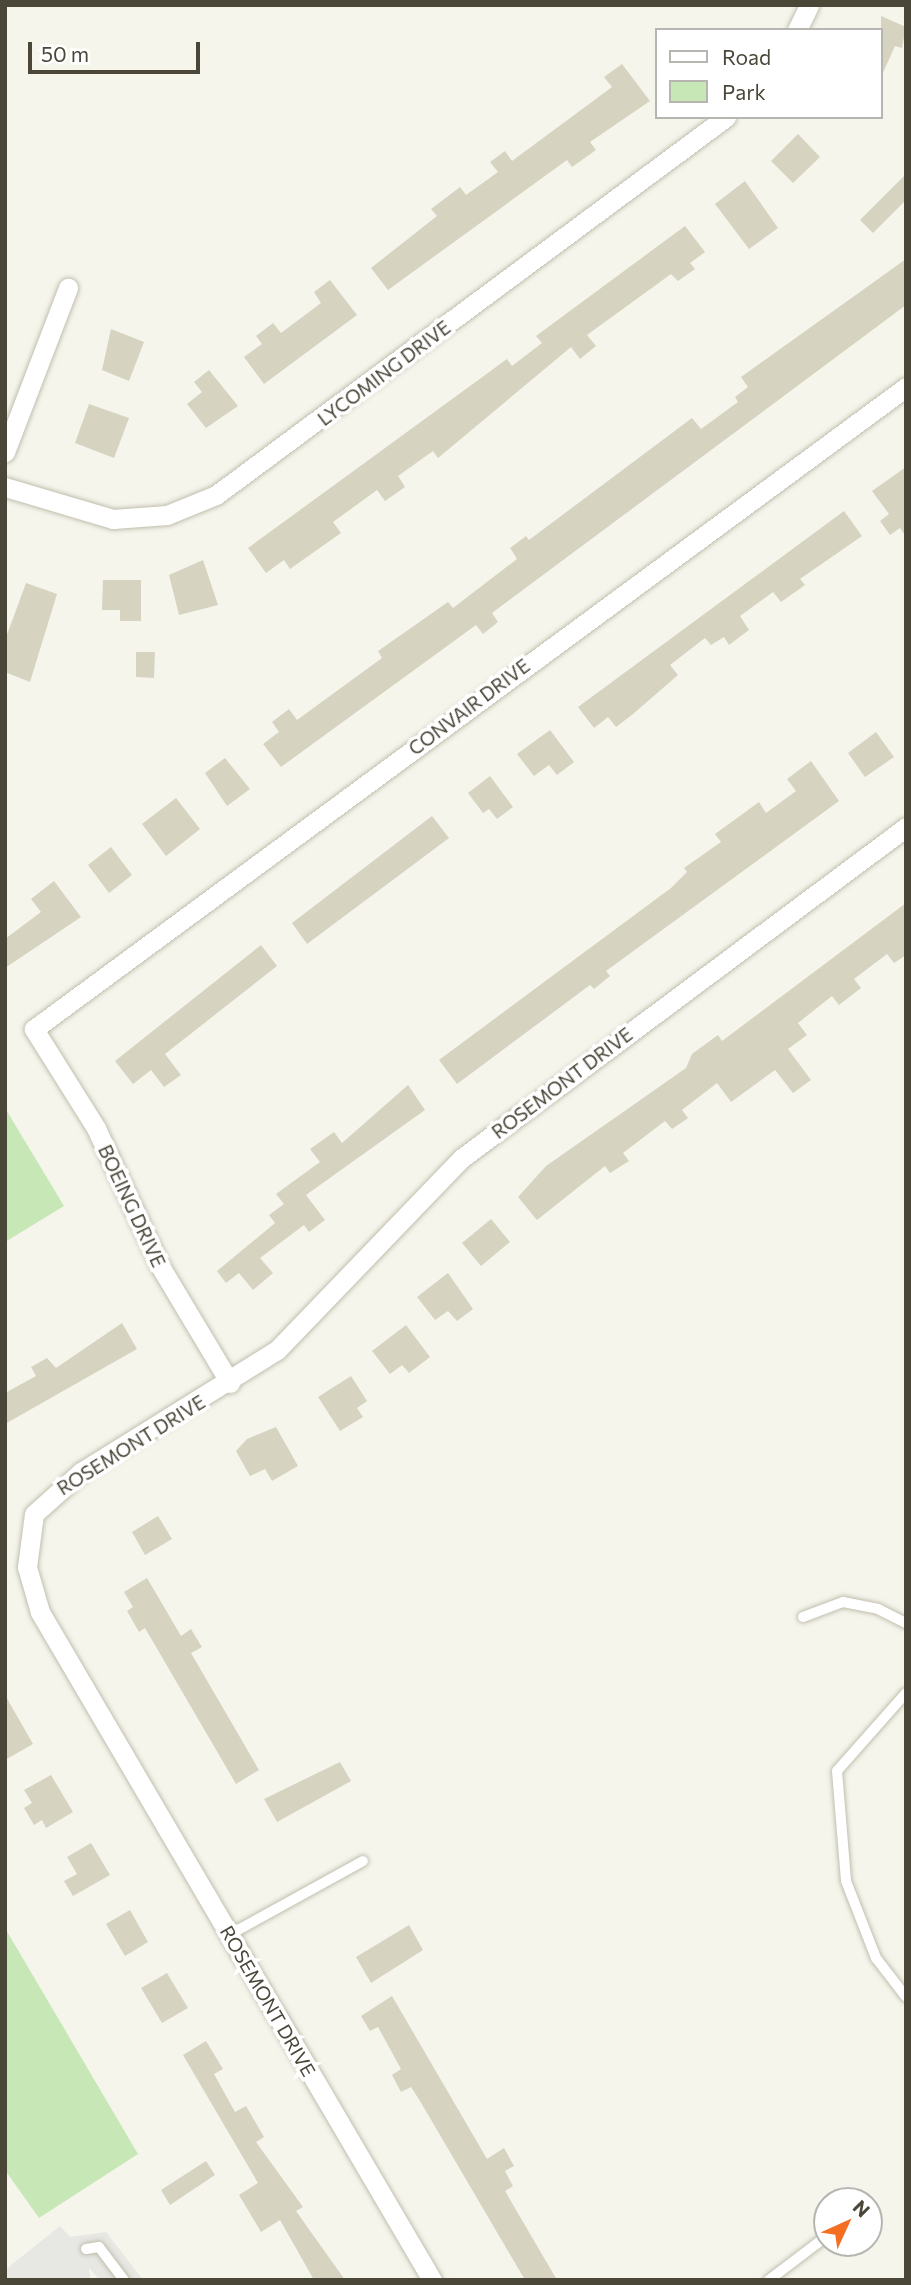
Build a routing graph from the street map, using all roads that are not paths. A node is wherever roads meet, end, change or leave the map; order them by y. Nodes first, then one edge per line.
1 (809, 5) edge
2 (798, 28) edge
3 (723, 119) edge
4 (68, 288) dead end
5 (906, 387) edge
6 (5, 452) edge
7 (5, 487) edge
8 (906, 827) edge
9 (34, 1029) joint
10 (230, 1383) junction
11 (803, 1617) dead end
12 (906, 1623) edge
13 (906, 1693) edge
14 (363, 1861) dead end
15 (229, 1935) junction
16 (906, 1997) edge
17 (813, 2247) edge
18 (86, 2249) dead end
19 (124, 2280) edge
20 (432, 2280) edge
21 (769, 2280) edge

1 - 2 street
3 - 7 street, LYCOMING DRIVE
4 - 6 street
5 - 9 street, CONVAIR DRIVE
8 - 10 street, ROSEMONT DRIVE
9 - 10 street, BOEING DRIVE
10 - 15 street, ROSEMONT DRIVE
11 - 12 lane
13 - 16 lane
14 - 15 lane
15 - 20 street, ROSEMONT DRIVE
17 - 21 lane
18 - 19 lane

